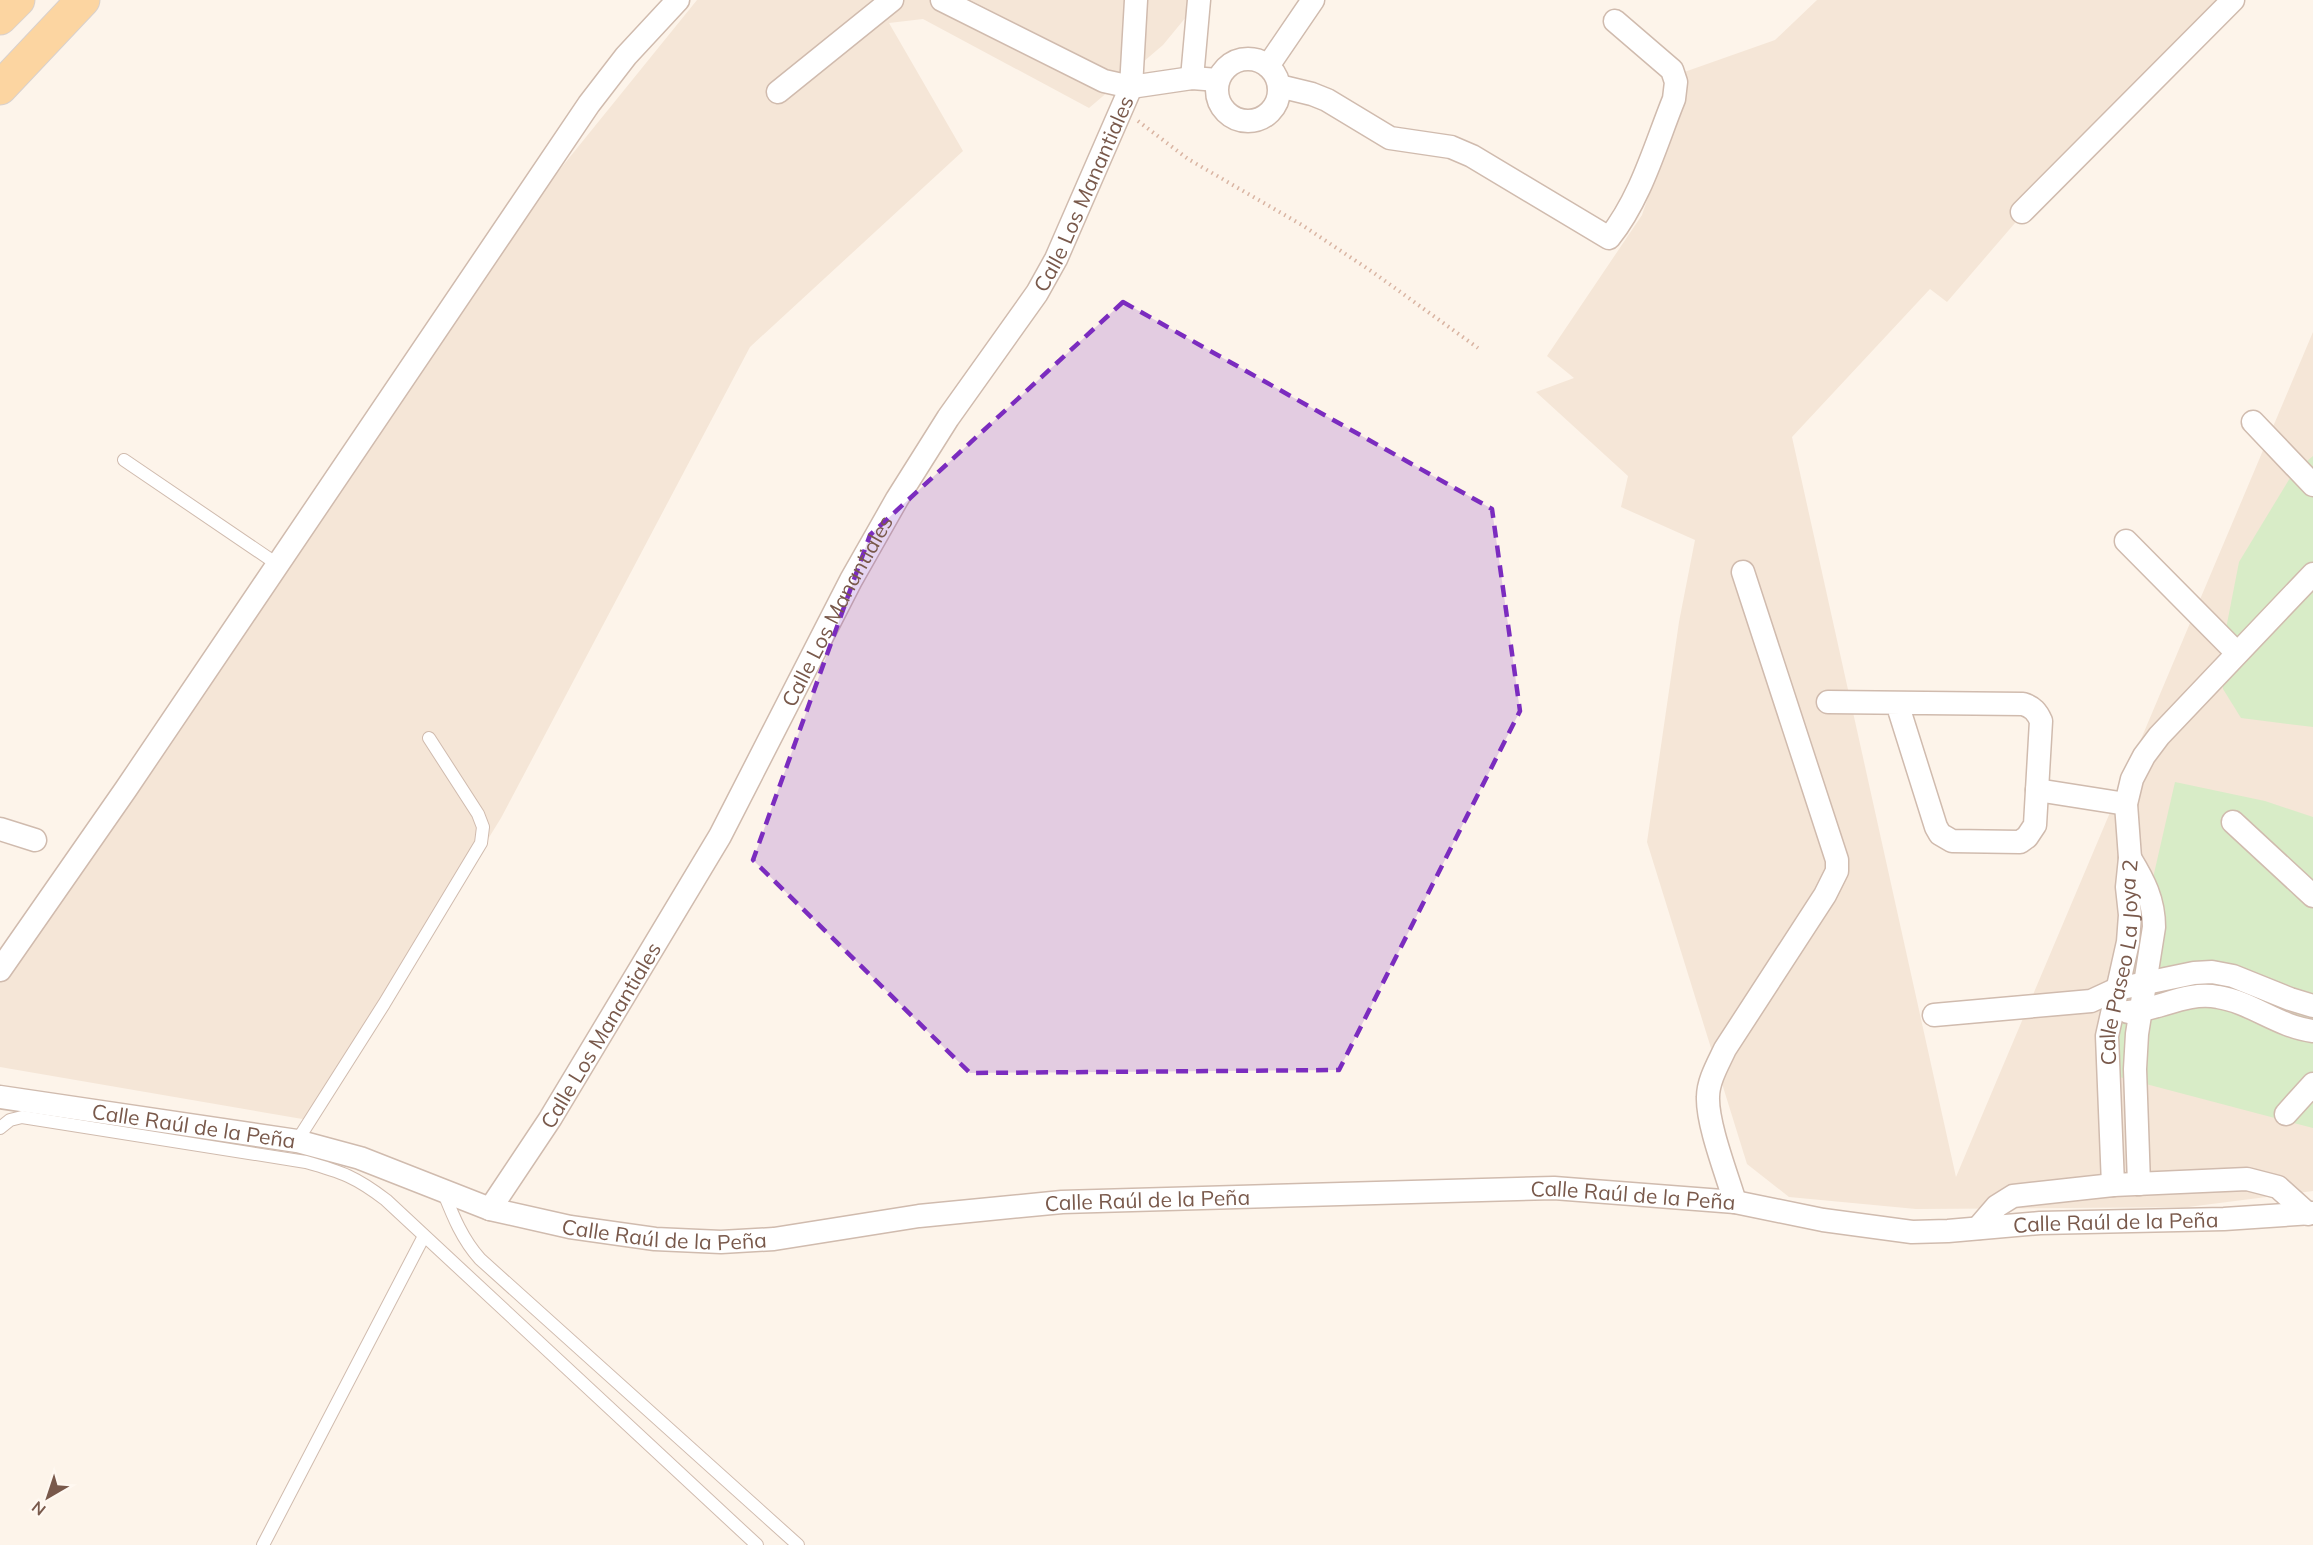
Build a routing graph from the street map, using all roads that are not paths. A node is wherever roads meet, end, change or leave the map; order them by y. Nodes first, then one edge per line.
1 (18, 0) edge
2 (83, 0) edge
3 (678, 0) edge
4 (892, 0) edge
5 (942, 0) edge
6 (1136, 0) edge
7 (1198, 0) edge
8 (1313, 0) edge
9 (2233, 0) edge
10 (0, 18) edge
11 (1615, 21) dead end
12 (1268, 66) junction
13 (1192, 78) junction
14 (1218, 80) junction
15 (1279, 86) junction
16 (1131, 87) junction
17 (0, 88) edge
18 (778, 92) dead end
19 (2022, 212) dead end
20 (2253, 422) dead end
21 (124, 460) dead end
22 (2313, 485) edge
23 (2126, 541) dead end
24 (277, 564) junction
25 (1743, 572) dead end
26 (2313, 574) edge
27 (2237, 653) junction
28 (1828, 702) dead end
29 (1897, 703) junction
30 (429, 738) dead end
31 (2037, 790) junction
32 (2126, 804) junction
33 (2233, 822) dead end
34 (0, 829) edge
35 (35, 840) dead end
36 (2130, 858) junction
37 (2313, 896) edge
38 (0, 970) edge
39 (2146, 983) junction
40 (2117, 989) junction
41 (2091, 1001) junction
42 (2313, 1006) edge
43 (2140, 1011) junction
44 (2111, 1012) junction
45 (1934, 1015) dead end
46 (2313, 1031) edge
47 (2313, 1084) edge
48 (0, 1097) edge
49 (2137, 1106) junction
50 (2110, 1107) junction
51 (2286, 1114) dead end
52 (0, 1128) edge
53 (297, 1141) junction
54 (2139, 1184) junction
55 (2113, 1185) junction
56 (443, 1191) junction
57 (1735, 1202) junction
58 (490, 1209) junction
59 (2311, 1214) edge
60 (1978, 1228) junction
61 (424, 1236) junction
62 (263, 1545) edge
63 (757, 1545) edge
64 (798, 1545) edge

1 - 10 main road
2 - 17 main road
3 - 24 street
4 - 18 street
5 - 16 street
6 - 16 street, Calle Los Manantiales
7 - 13 street
8 - 12 street
9 - 19 street
11 - 15 street
12 - 14 street
12 - 15 street
13 - 14 street
13 - 16 street
14 - 15 street
16 - 58 street, Calle Los Manantiales
20 - 22 street
21 - 24 lane
23 - 27 street
24 - 38 street
25 - 57 street
26 - 27 street
27 - 32 street
28 - 29 street
29 - 31 street
29 - 31 street
30 - 53 lane
31 - 32 street
32 - 36 street
33 - 37 street
34 - 35 street
36 - 39 street, Calle Paseo La Joya 2
36 - 40 street, Calle Paseo La Joya 2
39 - 40 street
39 - 42 street
39 - 43 street, Calle Paseo La Joya 2
40 - 41 street
40 - 44 street, Calle Paseo La Joya 2
41 - 44 street
41 - 45 street
43 - 44 street
43 - 46 street
43 - 49 street, Calle Paseo La Joya 2
44 - 50 street, Calle Paseo La Joya 2
47 - 51 street
48 - 53 street, Calle Raúl de la Peña
49 - 50 street
49 - 54 street, Calle Paseo La Joya 2
50 - 55 street, Calle Paseo La Joya 2
52 - 61 lane
53 - 56 street, Calle Raúl de la Peña
54 - 55 street
54 - 59 street
55 - 60 street
56 - 58 street, Calle Raúl de la Peña
56 - 64 lane
57 - 58 street, Calle Raúl de la Peña
57 - 60 street, Calle Raúl de la Peña
59 - 60 street, Calle Raúl de la Peña
61 - 62 lane
61 - 63 lane

